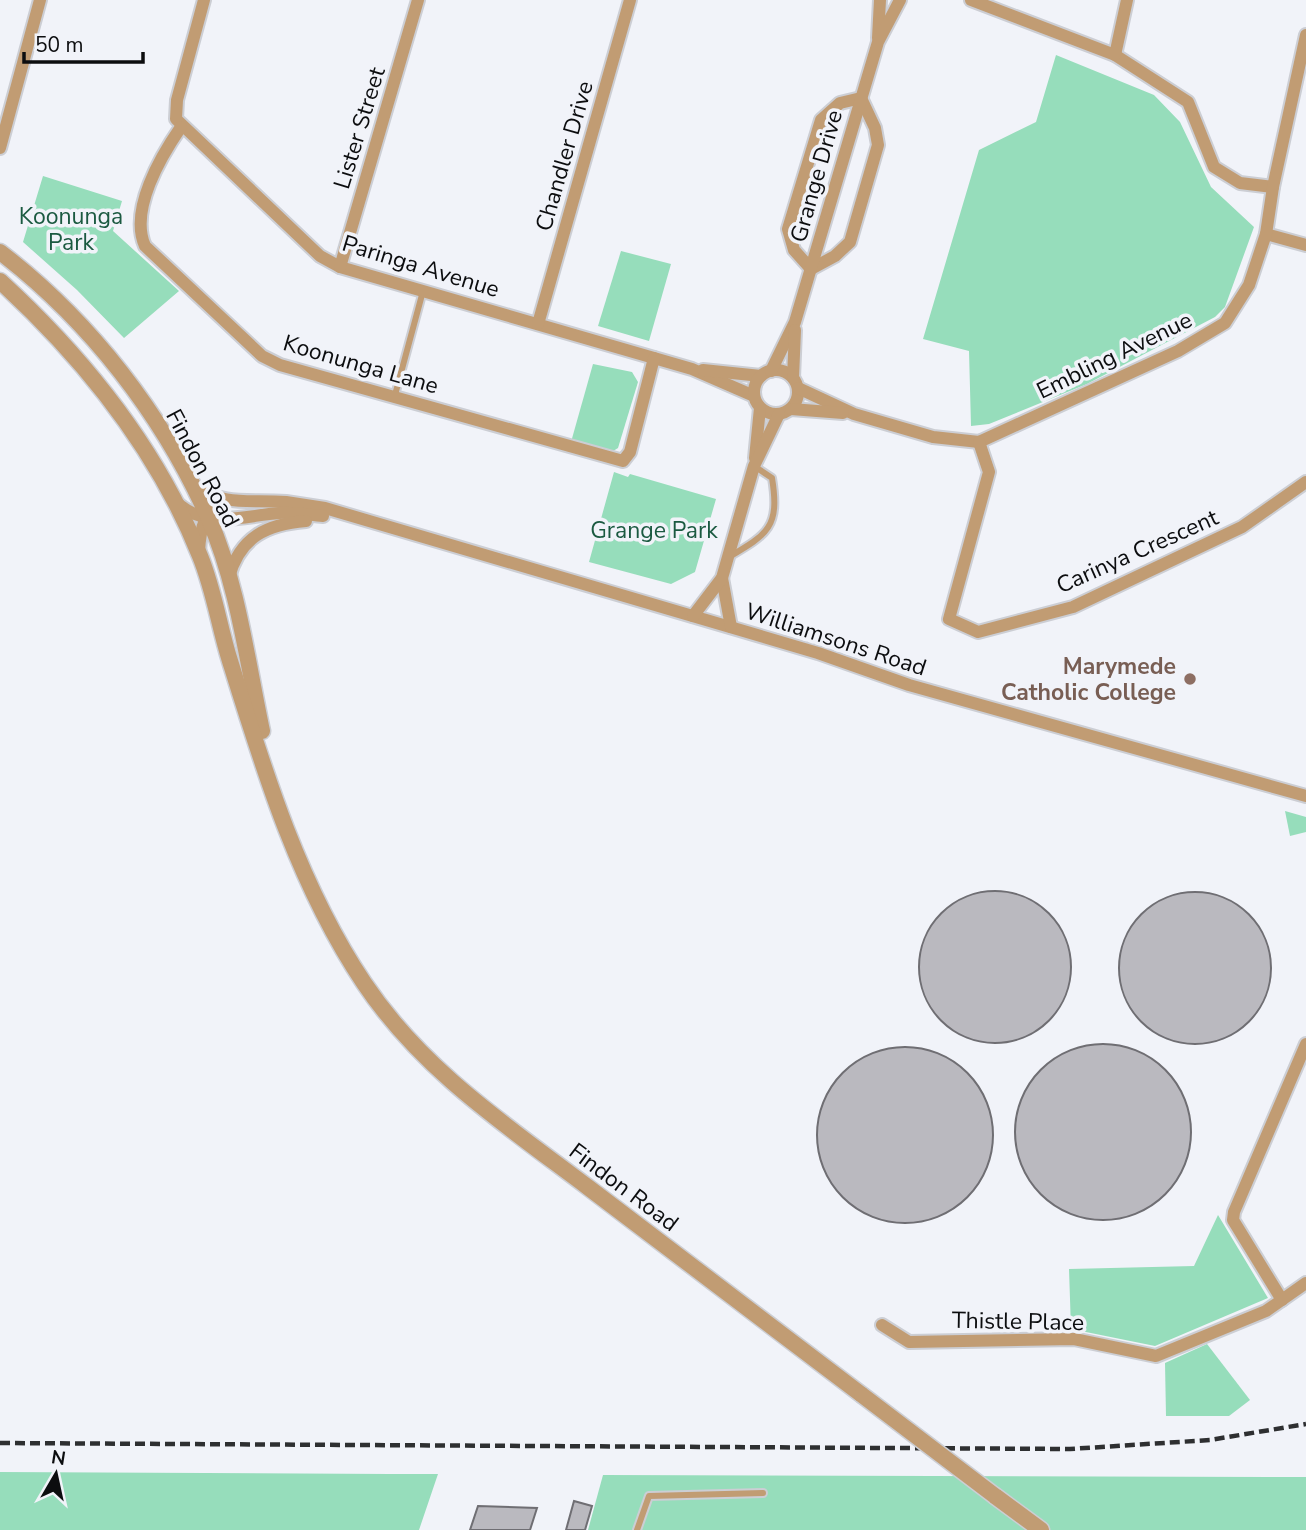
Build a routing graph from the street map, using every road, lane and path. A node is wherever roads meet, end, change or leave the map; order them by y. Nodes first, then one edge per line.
1 (40, 0) edge
2 (204, 0) edge
3 (418, 0) edge
4 (630, 0) edge
5 (880, 0) edge
6 (900, 0) edge
7 (971, 0) edge
8 (1127, 0) edge
9 (1306, 35) edge
10 (878, 42) junction
11 (1115, 55) junction
12 (861, 99) junction
13 (4, 117) edge
14 (181, 127) junction
15 (0, 148) edge
16 (1273, 187) junction
17 (1266, 234) junction
18 (1306, 245) edge
19 (0, 252) edge
20 (341, 267) junction
21 (811, 269) junction
22 (0, 281) edge
23 (423, 291) junction
24 (796, 322) junction
25 (538, 324) junction
26 (654, 358) junction
27 (692, 369) junction
28 (766, 373) junction
29 (795, 383) junction
30 (395, 396) junction
31 (757, 402) junction
32 (785, 412) junction
33 (854, 414) junction
34 (979, 442) junction
35 (754, 466) junction
36 (1306, 482) edge
37 (191, 484) junction
38 (170, 496) junction
39 (228, 501) junction
40 (208, 518) junction
41 (355, 518) junction
42 (199, 552) junction
43 (728, 558) junction
44 (229, 577) junction
45 (722, 578) junction
46 (693, 616) junction
47 (731, 627) junction
48 (1306, 796) edge
49 (275, 799) junction
50 (1306, 1044) edge
51 (1306, 1283) edge
52 (1282, 1300) junction
53 (882, 1325) dead end
54 (763, 1493) dead end
55 (638, 1530) edge
56 (1041, 1530) edge

1 - 13 street
2 - 14 street
3 - 20 street, Lister Street
4 - 25 street, Chandler Drive
5 - 10 street, Grange Drive
6 - 10 street, Grange Drive
7 - 11 street
8 - 11 street
9 - 16 street, Embling Avenue
10 - 12 street, Grange Drive
11 - 16 street
12 - 21 street, Grange Drive
12 - 21 street
12 - 21 street
13 - 15 street
14 - 20 street, Paringa Avenue
14 - 30 street, Koonunga Lane
16 - 17 street, Embling Avenue
17 - 18 street
17 - 34 street, Embling Avenue
19 - 37 street, Findon Road
20 - 23 street, Paringa Avenue
21 - 24 street, Grange Drive
22 - 38 street, Findon Road
23 - 25 street, Paringa Avenue
23 - 30 lane
24 - 28 street, Grange Drive
24 - 29 street, Grange Drive
25 - 26 street, Paringa Avenue
26 - 27 street, Paringa Avenue
26 - 30 street, Koonunga Lane
27 - 28 street, Paringa Avenue
27 - 31 street, Paringa Avenue
28 - 29 street
28 - 31 street
29 - 32 street
29 - 33 street
31 - 32 street
31 - 35 street
32 - 33 street
32 - 35 street
33 - 34 street
34 - 36 street, Carinya Crescent
35 - 43 street
35 - 43 lane
37 - 39 street, Williamsons Road
37 - 40 street, Findon Road
38 - 40 street
38 - 42 street, Findon Road
39 - 40 street
39 - 41 street, Williamsons Road
40 - 41 street, Williamsons Road
40 - 42 street
40 - 44 street, Findon Road
41 - 44 street
41 - 46 street, Williamsons Road
42 - 49 street, Findon Road
43 - 45 street
44 - 49 street, Findon Road
45 - 46 street
45 - 47 street
46 - 47 street, Williamsons Road
47 - 48 street, Williamsons Road
49 - 56 street, Findon Road, bridge
50 - 52 street
51 - 52 street, Thistle Place
52 - 53 street, Thistle Place
54 - 55 lane

